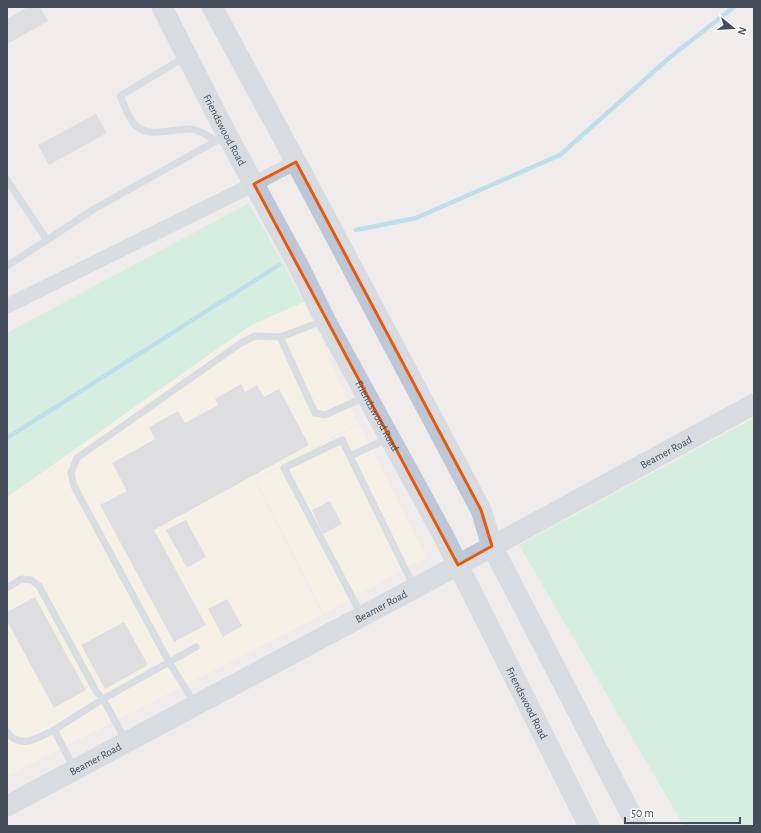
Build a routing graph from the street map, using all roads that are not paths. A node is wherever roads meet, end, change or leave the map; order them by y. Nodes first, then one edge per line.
1 (162, 7) edge
2 (212, 7) edge
3 (187, 56) junction
4 (222, 138) junction
5 (296, 162) junction
6 (7, 180) edge
7 (254, 184) junction
8 (47, 240) junction
9 (7, 266) edge
10 (7, 306) edge
11 (325, 320) junction
12 (280, 337) junction
13 (367, 396) junction
14 (754, 404) edge
15 (389, 438) junction
16 (350, 456) junction
17 (492, 546) junction
18 (458, 565) junction
19 (7, 588) edge
20 (415, 588) junction
21 (362, 616) junction
22 (196, 647) dead end
23 (169, 662) junction
24 (102, 698) junction
25 (196, 706) junction
26 (54, 730) junction
27 (7, 732) edge
28 (127, 743) junction
29 (76, 770) junction
30 (7, 806) edge
31 (589, 826) edge
32 (637, 826) edge

1 - 3 main road, Friendswood Road
2 - 5 main road
3 - 4 main road, Friendswood Road
3 - 4 lane
4 - 7 main road, Friendswood Road
4 - 8 lane
5 - 7 street
5 - 17 main road
6 - 8 lane
7 - 10 street
7 - 11 main road, Friendswood Road
8 - 9 lane
11 - 12 lane
11 - 13 main road, Friendswood Road
12 - 13 lane
12 - 23 lane
13 - 15 main road, Friendswood Road
14 - 17 main road, Beamer Road
15 - 16 lane
15 - 18 main road, Friendswood Road
16 - 20 lane
16 - 21 lane
17 - 18 main road, Beamer Road
17 - 32 main road
18 - 20 main road, Beamer Road
18 - 31 main road, Friendswood Road
19 - 24 lane
20 - 21 main road, Beamer Road
21 - 25 main road, Beamer Road
22 - 23 lane
23 - 24 lane
23 - 25 lane
24 - 26 lane
24 - 28 lane
25 - 28 main road, Beamer Road
26 - 27 lane
26 - 29 lane
28 - 29 main road, Beamer Road
29 - 30 main road, Beamer Road

